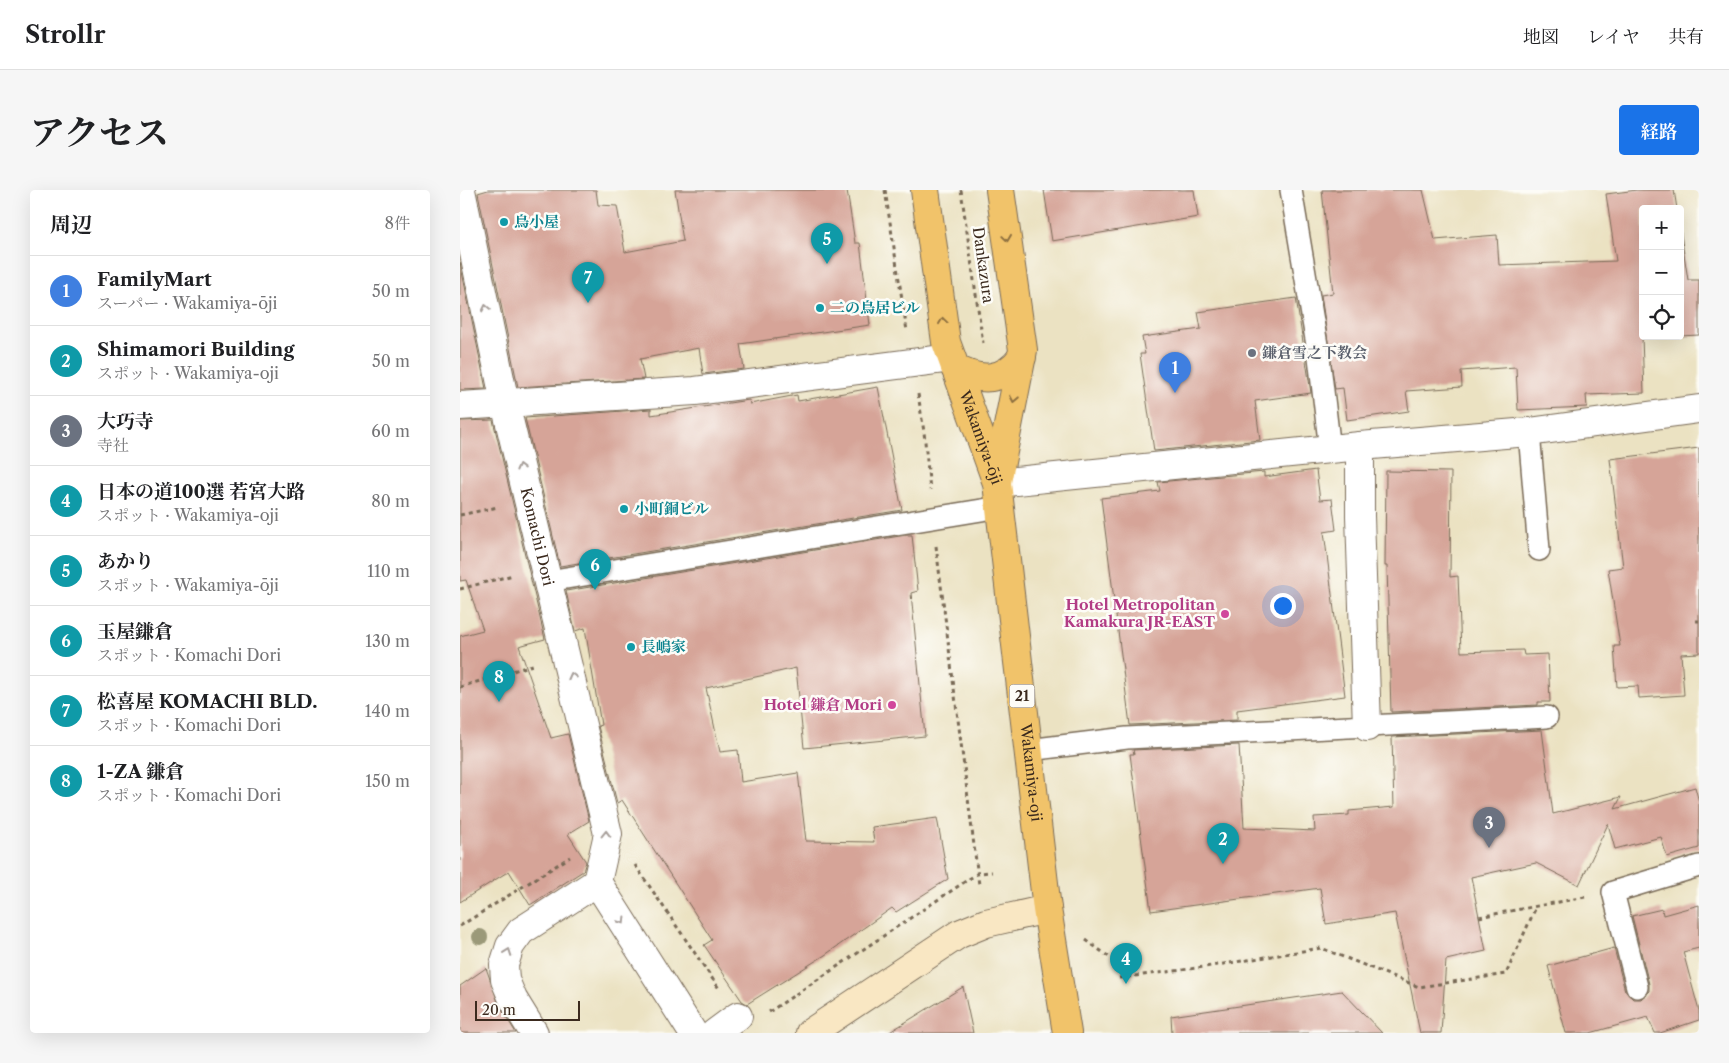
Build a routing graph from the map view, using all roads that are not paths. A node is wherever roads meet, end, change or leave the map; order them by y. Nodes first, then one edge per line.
1 (461, 190) edge
2 (925, 190) edge
3 (1000, 190) edge
4 (1291, 190) edge
5 (1022, 358) junction
6 (953, 363) junction
7 (505, 403) junction
8 (460, 406) edge
9 (1699, 409) edge
10 (1529, 432) junction
11 (1360, 446) junction
12 (1330, 450) junction
13 (999, 495) junction
14 (1539, 550) dead end
15 (546, 574) junction
16 (1547, 717) dead end
17 (1367, 727) junction
18 (1028, 750) junction
19 (1699, 866) edge
20 (597, 882) junction
21 (1048, 909) junction
22 (1637, 987) dead end
23 (738, 1016) road end
24 (534, 1033) edge
25 (693, 1033) edge
26 (715, 1033) edge
27 (810, 1033) edge
28 (1067, 1033) edge

7 -> 1 street, Komachi Dori
6 -> 2 main road, Wakamiya-ōji / 21
3 -> 5 main road, Wakamiya-ōji / 21
4 - 12 lane
5 - 6 main road
5 -> 13 main road, Wakamiya-ōji / 21
6 - 7 street
6 - 13 main road, Wakamiya-ōji / 21
7 - 8 street
15 -> 7 street, Komachi Dori
9 - 10 street
10 - 11 street
10 - 14 lane
11 - 12 street
11 - 17 street
12 - 13 street
13 - 15 lane
13 - 18 main road, Wakamiya-oji / 21
20 -> 15 street, Komachi Dori
16 - 17 lane
17 - 18 lane
18 - 21 main road, Wakamiya-oji / 21
19 - 22 lane
24 -> 20 street
20 -> 25 street
21 - 27 main road
21 - 28 main road, Wakamiya-oji / 21
23 - 26 street

